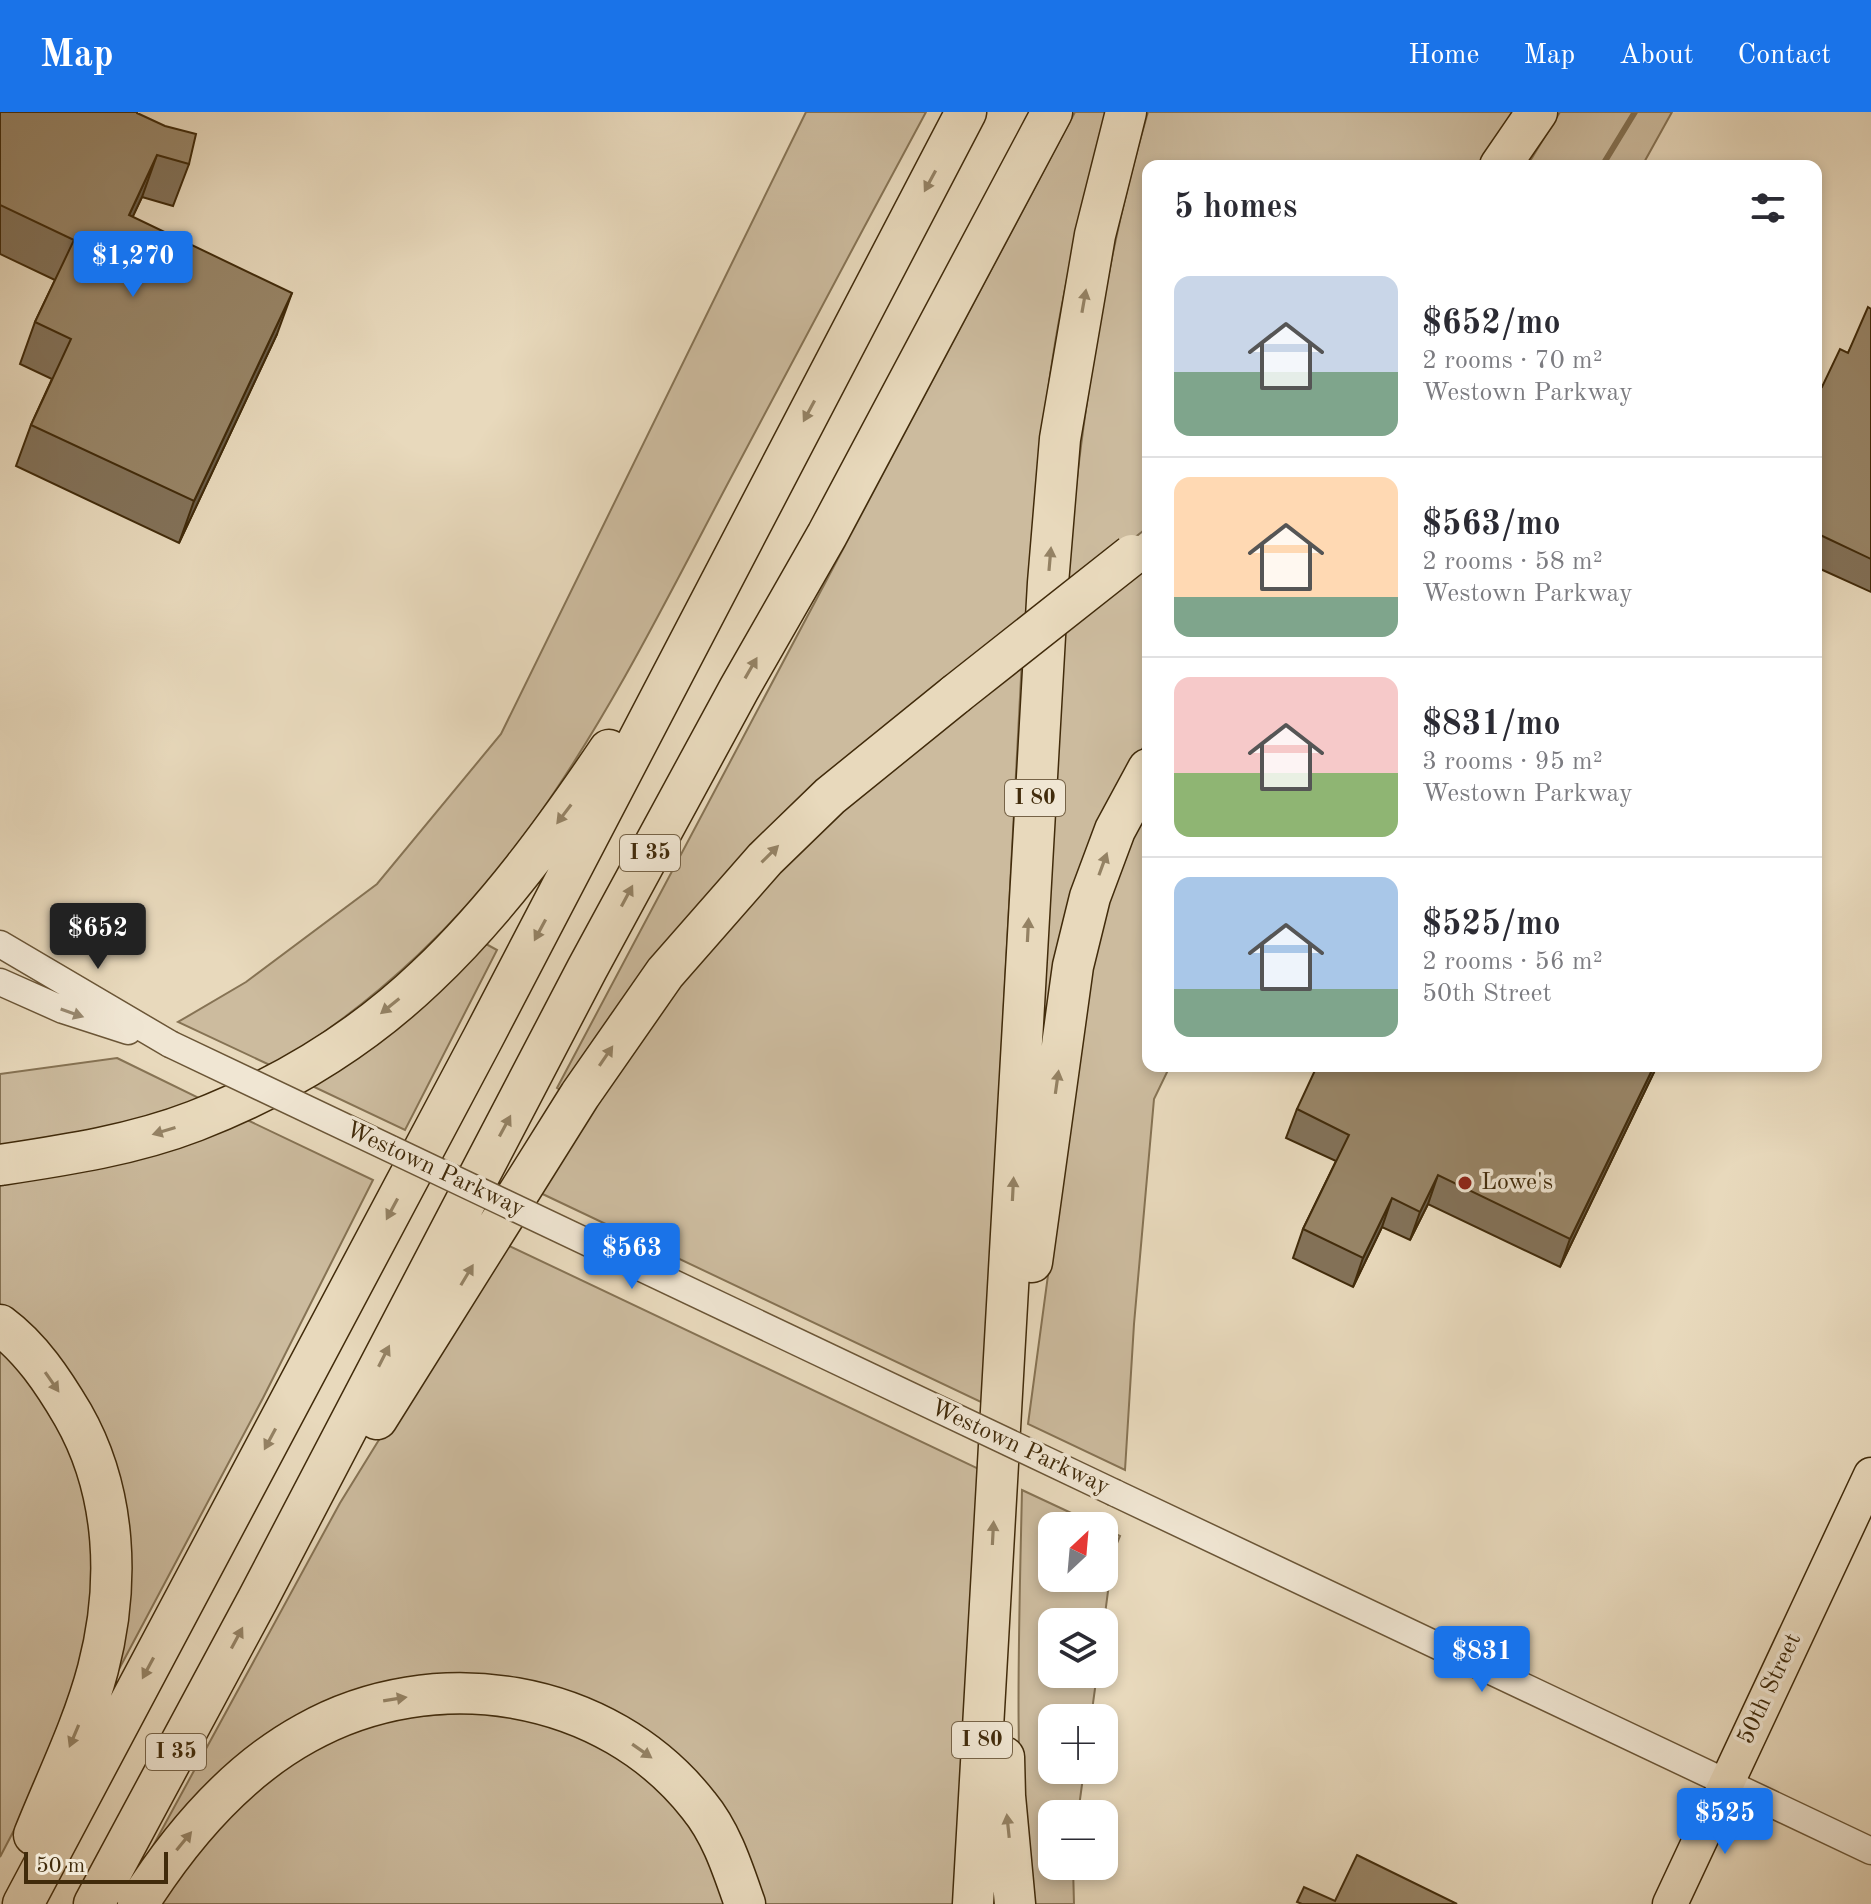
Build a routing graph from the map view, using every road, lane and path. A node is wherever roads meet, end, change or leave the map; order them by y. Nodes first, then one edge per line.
1 (966, 112) edge
2 (1052, 112) edge
3 (1126, 112) edge
4 (1537, 112) edge
5 (1504, 160) edge
6 (1511, 160) edge
7 (1140, 549) edge
8 (731, 562) junction
9 (1142, 780) edge
10 (0, 944) edge
11 (0, 982) edge
12 (170, 1044) junction
13 (0, 1165) edge
14 (0, 1325) edge
15 (1871, 1475) edge
16 (995, 1491) junction
17 (991, 1575) junction
18 (258, 1599) junction
19 (1727, 1783) junction
20 (1871, 1851) edge
21 (6, 1904) edge
22 (23, 1904) edge
23 (94, 1904) edge
24 (138, 1904) edge
25 (745, 1904) edge
26 (973, 1904) edge
27 (1015, 1904) edge
28 (1670, 1904) edge

1 -> 8 highway
18 -> 2 highway, I 35
16 -> 3 highway, I 80
4 - 5 highway
4 - 6 highway
18 -> 7 highway, bridge
8 -> 13 highway
8 -> 22 highway, I 35
16 -> 9 highway
10 - 12 street, Westown Parkway
11 -> 12 street, Westown Parkway
12 - 19 street, Westown Parkway, bridge
14 -> 21 highway
15 - 19 main road, 50th Street
17 -> 16 highway, I 80
17 - 26 highway, I 80
27 -> 17 highway
23 -> 18 highway, I 35
19 - 20 street, Westown Parkway
19 - 28 main road, 50th Street
24 -> 25 highway

